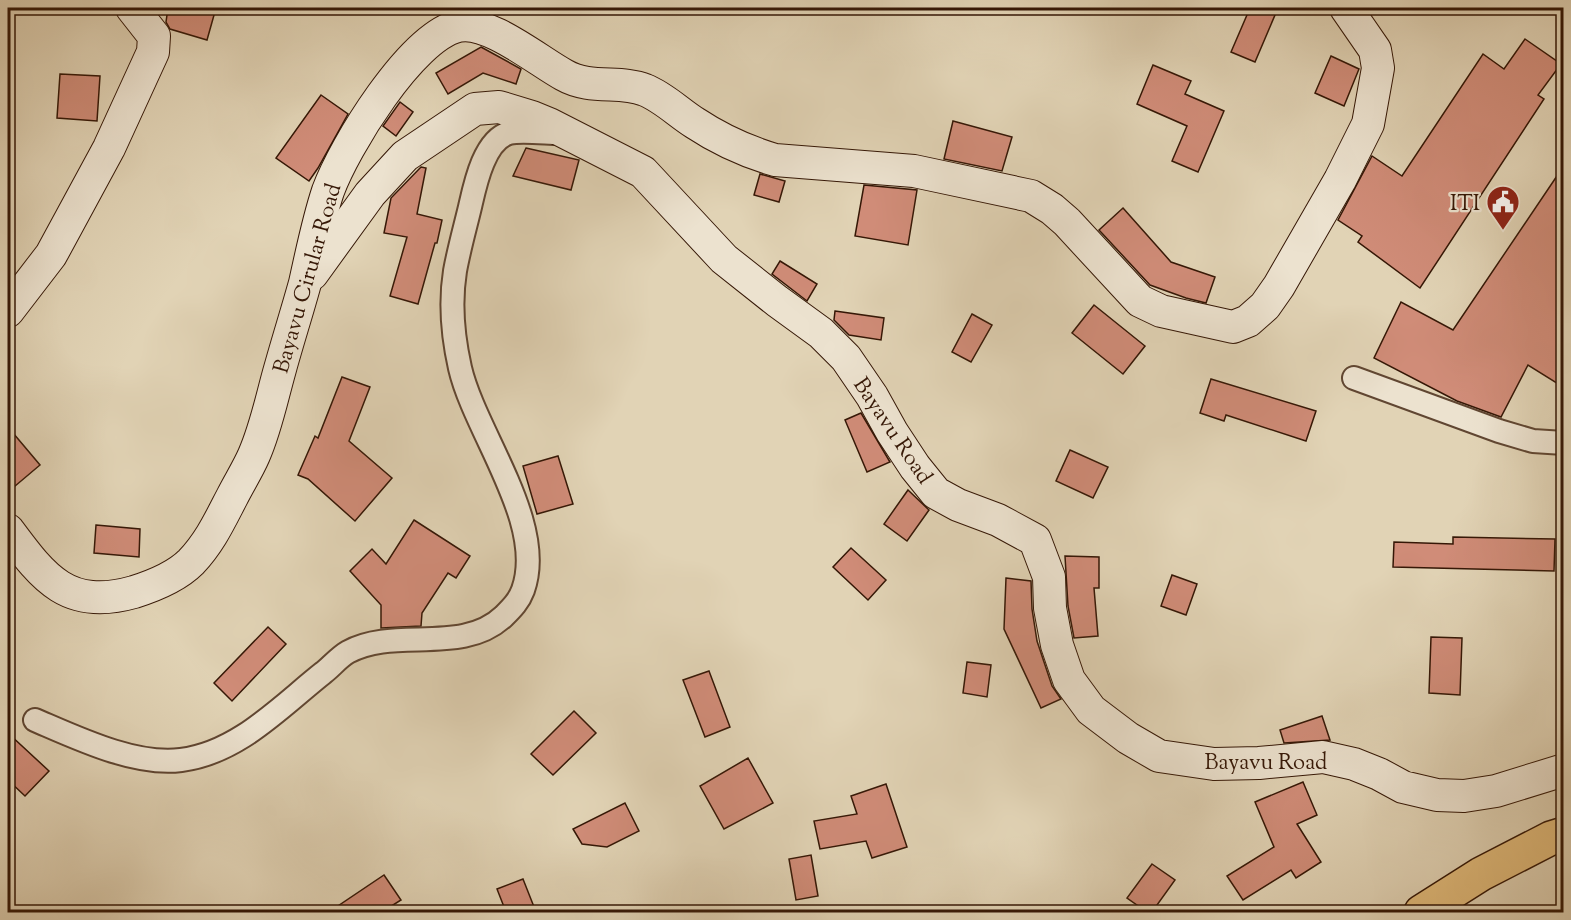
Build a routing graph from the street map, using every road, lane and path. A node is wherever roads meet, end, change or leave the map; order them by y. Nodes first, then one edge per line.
1 (132, 8) edge
2 (1346, 8) edge
3 (566, 132) junction
4 (304, 285) junction
5 (8, 311) edge
6 (1354, 378) dead end
7 (1563, 443) edge
8 (8, 530) edge
9 (36, 720) dead end
10 (1563, 770) edge
11 (1563, 834) edge
12 (1421, 912) edge

1 - 5 street
2 - 4 street, Bayavu Cirular Road
3 - 4 street, Bayavu Road
3 - 9 street
3 - 10 street, Bayavu Road
4 - 8 street, Bayavu Cirular Road
6 - 7 street
11 - 12 main road

